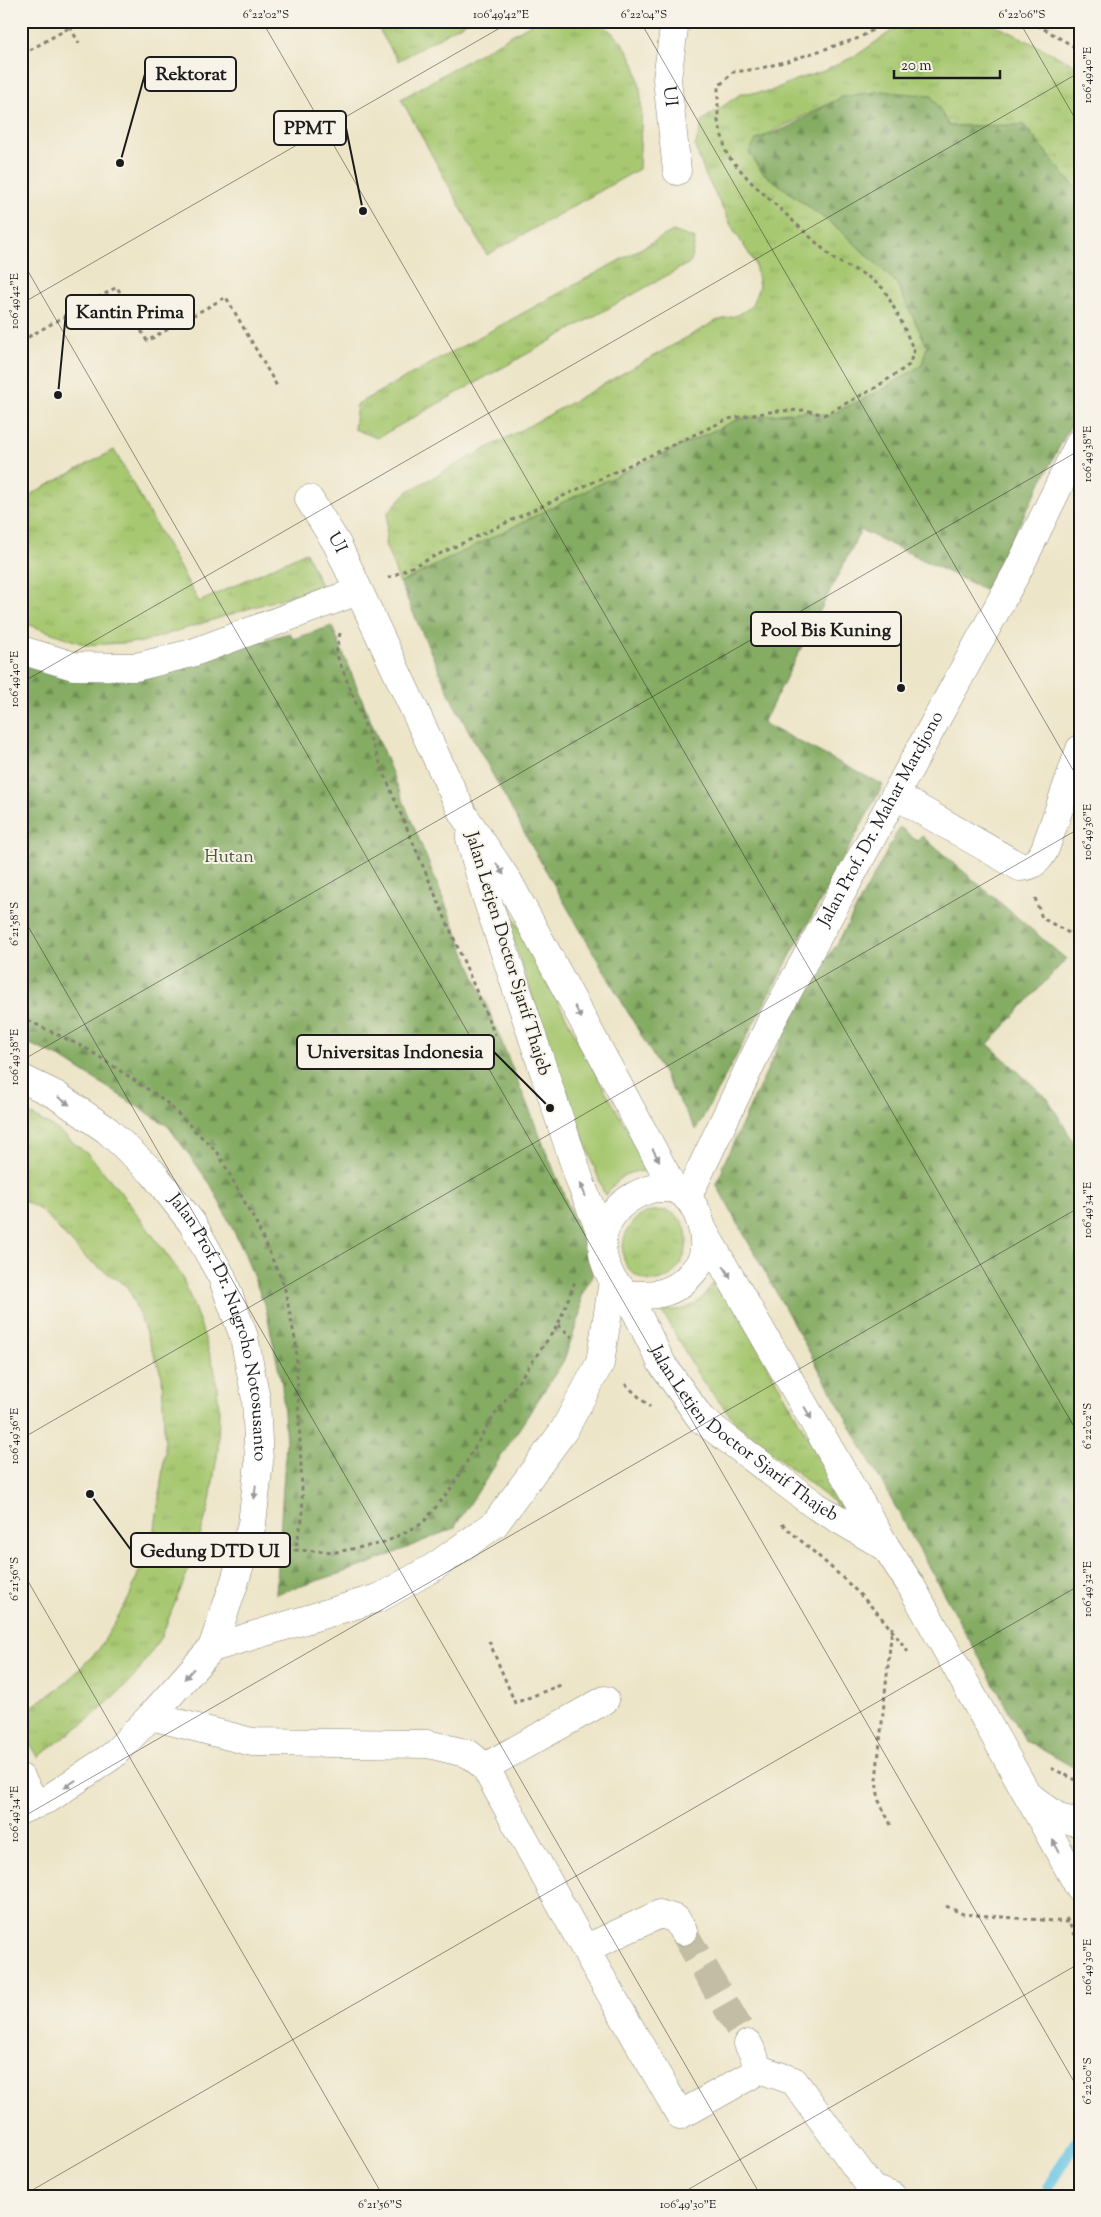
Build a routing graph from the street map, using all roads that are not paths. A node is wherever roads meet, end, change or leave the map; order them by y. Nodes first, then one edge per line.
1 (674, 21) edge
2 (677, 171) dead end
3 (1080, 442) edge
4 (309, 499) dead end
5 (358, 591) junction
6 (21, 650) edge
7 (1080, 749) edge
8 (895, 795) junction
9 (463, 814) junction
10 (21, 1078) edge
11 (681, 1193) junction
12 (703, 1230) junction
13 (602, 1235) junction
14 (620, 1288) junction
15 (886, 1547) junction
16 (212, 1648) junction
17 (602, 1702) road end
18 (151, 1716) junction
19 (485, 1767) junction
20 (21, 1778) edge
21 (1027, 1794) junction
22 (29, 1807) edge
23 (1080, 1823) edge
24 (1080, 1889) edge
25 (683, 1931) tunnel mouth
26 (585, 1949) junction
27 (892, 2196) edge

1 - 2 street, UI
3 - 8 street, Jalan Prof. Dr. Mahar Mardjono
4 - 5 street, UI
5 - 6 street
5 - 9 street, Jalan Letjen Doctor Sjarif Thajeb
7 - 8 street
8 - 11 street, Jalan Prof. Dr. Mahar Mardjono
9 -> 11 street, Jalan Letjen Doctor Sjarif Thajeb
13 -> 9 street, Jalan Letjen Doctor Sjarif Thajeb
10 -> 16 street, Jalan Prof. Dr. Nugroho Notosusanto
11 - 12 street
11 - 13 street
12 - 14 street
12 -> 15 street, Jalan Letjen Doctor Sjarif Thajeb
13 - 14 street
14 - 15 street, Jalan Letjen Doctor Sjarif Thajeb
14 - 16 street
15 - 21 street, Jalan Letjen Doctor Sjarif Thajeb
16 -> 18 street, Jalan Prof. Dr. Nugroho Notosusanto
17 - 19 street
18 - 19 street
18 -> 22 street, Jalan Prof. Dr. Nugroho Notosusanto
19 - 26 street
20 - 22 street
21 - 23 street, Jalan Letjen Doctor Sjarif Thajeb
24 -> 21 street, Jalan Letjen Doctor Sjarif Thajeb
25 - 26 street
26 - 27 street

